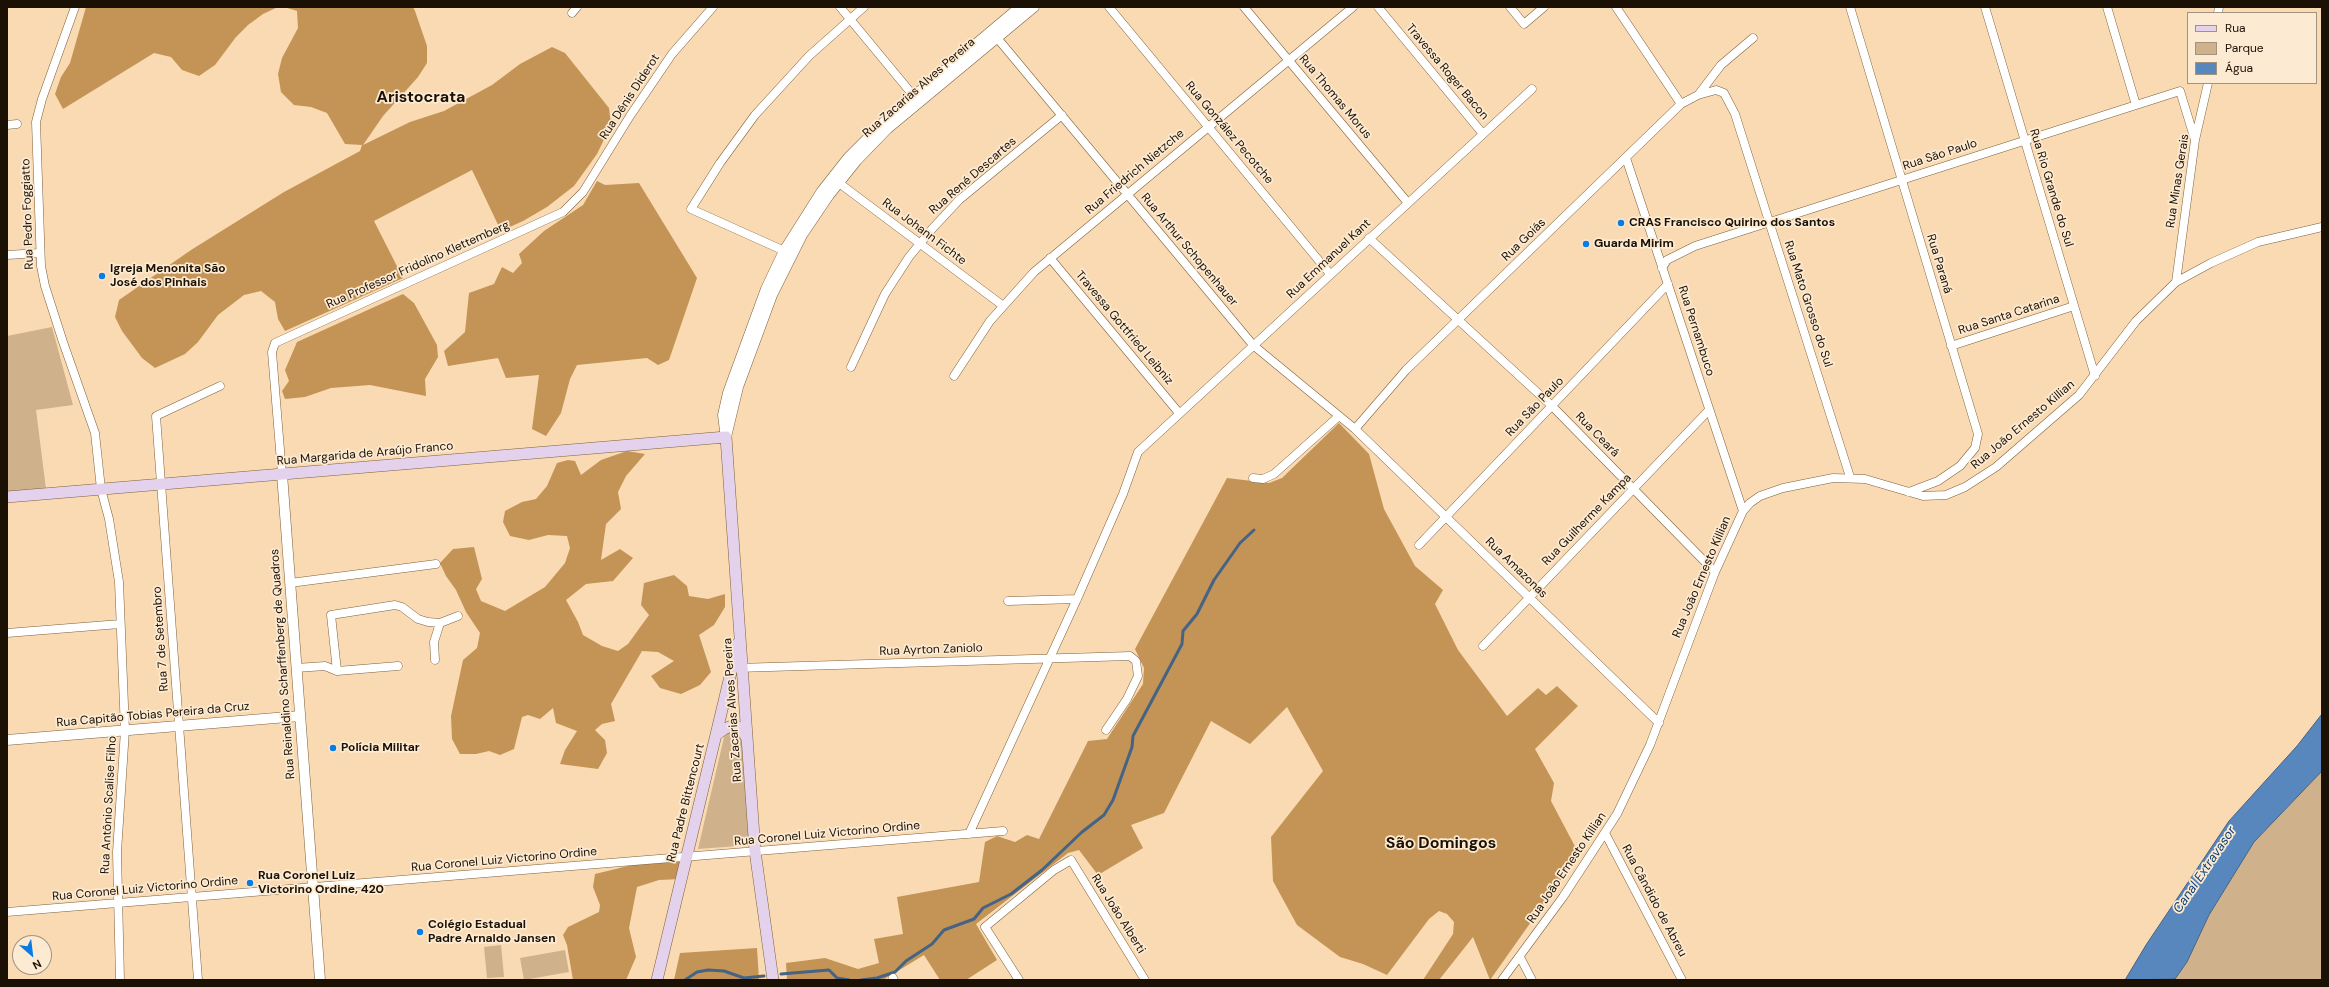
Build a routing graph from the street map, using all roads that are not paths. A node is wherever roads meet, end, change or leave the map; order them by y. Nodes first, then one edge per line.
1 (74, 7) edge
2 (713, 7) edge
3 (840, 7) edge
4 (864, 7) edge
5 (1020, 7) edge
6 (1034, 7) edge
7 (1109, 7) edge
8 (1244, 7) edge
9 (1354, 7) edge
10 (1378, 7) edge
11 (1510, 7) edge
12 (1544, 7) edge
13 (1616, 7) edge
14 (1850, 7) edge
15 (1985, 7) edge
16 (2106, 7) edge
17 (850, 19) junction
18 (994, 34) junction
19 (1753, 38) dead end
20 (1289, 61) junction
21 (2208, 84) edge
22 (1532, 89) dead end
23 (1724, 93) joint
24 (1698, 95) junction
25 (916, 99) junction
26 (1681, 104) junction
27 (2136, 105) junction
28 (1062, 115) junction
29 (7, 124) edge
30 (17, 124) dead end
31 (1208, 127) junction
32 (1483, 134) junction
33 (2195, 140) junction
34 (2024, 141) junction
35 (1626, 158) junction
36 (835, 180) junction
37 (1902, 180) junction
38 (1128, 194) junction
39 (1408, 203) junction
40 (573, 204) joint
41 (1770, 222) junction
42 (2322, 226) edge
43 (1369, 238) junction
44 (920, 243) junction
45 (40, 253) junction
46 (788, 253) junction
47 (7, 255) edge
48 (1050, 258) junction
49 (1662, 268) junction
50 (1330, 274) junction
51 (2176, 282) junction
52 (1668, 284) junction
53 (1002, 305) junction
54 (2074, 306) junction
55 (1458, 320) junction
56 (1253, 345) junction
57 (1951, 346) junction
58 (273, 347) joint
59 (851, 367) dead end
60 (954, 376) dead end
61 (2095, 376) junction
62 (220, 386) dead end
63 (1552, 406) junction
64 (1709, 410) junction
65 (1179, 413) junction
66 (1339, 416) junction
67 (1356, 429) junction
68 (726, 437) junction
69 (282, 474) junction
70 (1850, 477) junction
71 (1253, 478) dead end
72 (161, 484) junction
73 (101, 489) junction
74 (1633, 489) junction
75 (1906, 493) junction
76 (7, 497) edge
77 (1743, 511) junction
78 (1446, 517) junction
79 (1419, 545) dead end
80 (436, 564) dead end
81 (1715, 572) junction
82 (290, 583) junction
83 (1529, 598) junction
84 (1077, 599) junction
85 (1008, 601) dead end
86 (458, 616) dead end
87 (440, 623) junction
88 (120, 624) junction
89 (7, 633) edge
90 (741, 633) joint
91 (1482, 646) dead end
92 (1049, 659) junction
93 (436, 660) dead end
94 (398, 666) dead end
95 (296, 668) junction
96 (738, 668) junction
97 (337, 671) junction
98 (722, 712) junction
99 (747, 714) junction
100 (300, 716) junction
101 (1659, 723) junction
102 (179, 726) junction
103 (125, 730) junction
104 (1106, 730) dead end
105 (716, 735) junction
106 (7, 740) edge
107 (748, 741) junction
108 (1003, 831) dead end
109 (1605, 833) junction
110 (969, 834) junction
111 (756, 851) junction
112 (687, 857) junction
113 (313, 887) junction
114 (192, 897) junction
115 (118, 903) junction
116 (7, 912) edge
117 (1520, 957) junction
118 (120, 980) edge
119 (198, 980) edge
120 (320, 980) edge
121 (657, 980) edge
122 (773, 980) edge
123 (1018, 980) edge
124 (1145, 980) edge
125 (1502, 980) edge
126 (1532, 980) edge
127 (1682, 980) edge

1 - 45 street, Rua Pedro Foggiatto
2 - 40 street, Rua Dênis Diderot
3 - 17 street
4 - 17 street
5 - 18 street, Rua Zacarias Alves Pereira
6 - 18 street, Rua Zacarias Alves Pereira
7 - 31 street, Rua González Pecotche
8 - 20 street, Rua Thomas Morus
9 - 20 street, Rua Friedrich Nietzche
10 - 32 street, Travessa Roger Bacon
11 - 12 street
13 - 26 street
14 - 37 street, Rua Paraná
15 - 34 street, Rua Rio Grande do Sul
16 - 27 street
17 - 25 street
17 - 46 street
18 - 25 street, Rua Zacarias Alves Pereira
18 - 28 street, Rua Arthur Schopenhauer
19 - 24 street
20 - 31 street, Rua Friedrich Nietzche
20 - 39 street, Rua Thomas Morus
21 - 33 street, Rua Minas Gerais
22 - 32 street, Rua Emmanuel Kant
23 - 24 street, Rua Goiás
23 - 41 street, Rua Mato Grosso do Sul
24 - 26 street, Rua Goiás
25 - 36 street, Rua Zacarias Alves Pereira
26 - 35 street, Rua Goiás
27 - 33 street, Rua São Paulo
27 - 34 street, Rua São Paulo
28 - 38 street, Rua Arthur Schopenhauer
28 - 44 street, Rua René Descartes
29 - 30 street
31 - 38 street, Rua Friedrich Nietzche
31 - 50 street, Rua González Pecotche
32 - 39 street, Rua Emmanuel Kant
33 - 51 street, Rua Minas Gerais
34 - 37 street, Rua São Paulo
34 - 54 street, Rua Rio Grande do Sul
35 - 49 street, Rua Pernambuco
35 - 55 street, Rua Goiás
36 - 44 street, Rua Johann Fichte
36 - 46 street, Rua Zacarias Alves Pereira
37 - 41 street, Rua São Paulo
37 - 57 street, Rua Paraná
38 - 48 street, Rua Friedrich Nietzche
38 - 56 street, Rua Arthur Schopenhauer
39 - 43 street, Rua Emmanuel Kant
40 - 58 street, Rua Professor Fridolino Klettemberg
41 - 49 street, Rua São Paulo
41 - 70 street, Rua Mato Grosso do Sul
42 - 51 street, Rua João Ernesto Killian
43 - 50 street, Rua Emmanuel Kant
43 - 55 street, Rua Ceará
44 - 53 street, Rua Johann Fichte
44 - 59 street, Rua René Descartes
45 - 47 street
45 - 73 street, Rua Pedro Foggiatto
46 - 68 street, Rua Zacarias Alves Pereira
48 - 53 street, Rua Friedrich Nietzche
48 - 65 street, Travessa Gottfried Leibniz
49 - 52 street, Rua Pernambuco
50 - 56 street, Rua Emmanuel Kant
51 - 61 street, Rua João Ernesto Killian
52 - 63 street, Rua São Paulo
52 - 64 street, Rua Pernambuco
53 - 60 street, Rua Friedrich Nietzche
54 - 57 street, Rua Santa Catarina
54 - 61 street, Rua Rio Grande do Sul
55 - 63 street, Rua Ceará
55 - 67 street, Rua Goiás
56 - 65 street, Rua Emmanuel Kant
56 - 66 street, Rua Arthur Schopenhauer
57 - 75 street, Rua Paraná
58 - 69 street, Rua Reinaldino Scharffenberg de Quadros
61 - 75 street, Rua João Ernesto Killian
62 - 72 street, Rua 7 de Setembro
63 - 74 street, Rua Ceará
63 - 78 street, Rua São Paulo
64 - 74 street, Rua Guilherme Kampa
64 - 77 street, Rua Pernambuco
65 - 84 street, Rua Emmanuel Kant
66 - 67 street, Rua Arthur Schopenhauer
66 - 71 street
67 - 78 street, Rua Amazonas
68 - 69 main road, Rua Margarida de Araújo Franco
68 - 90 main road, Rua Zacarias Alves Pereira
69 - 72 main road, Rua Margarida de Araújo Franco
69 - 82 street, Rua Reinaldino Scharffenberg de Quadros
70 - 75 street, Rua João Ernesto Killian
70 - 77 street, Rua João Ernesto Killian
72 - 73 main road, Rua Margarida de Araújo Franco
72 - 102 street, Rua 7 de Setembro
73 - 76 main road, Rua Margarida de Araújo Franco
73 - 88 street, Rua Antônio Scalise Filho
74 - 81 street, Rua Ceará
74 - 83 street, Rua Guilherme Kampa
77 - 81 street, Rua João Ernesto Killian
78 - 79 street, Rua São Paulo
78 - 83 street, Rua Amazonas
80 - 82 street
81 - 101 street, Rua João Ernesto Killian
82 - 95 street, Rua Reinaldino Scharffenberg de Quadros
83 - 91 street, Rua Guilherme Kampa
83 - 101 street, Rua Amazonas
84 - 85 street
84 - 92 street, Rua Emmanuel Kant
86 - 87 street
87 - 93 street
87 - 97 street
88 - 89 street
88 - 103 street, Rua Antônio Scalise Filho
90 - 96 main road, Rua Padre Bittencourt
92 - 96 street, Rua Ayrton Zaniolo
92 - 104 street, Rua Ayrton Zaniolo
92 - 110 street, Rua Emmanuel Kant
94 - 97 street
95 - 97 street
95 - 100 street, Rua Reinaldino Scharffenberg de Quadros
96 - 98 main road, Rua Padre Bittencourt
96 - 99 main road, Rua Zacarias Alves Pereira
98 - 99 main road
98 - 105 main road, Rua Padre Bittencourt
99 - 107 main road, Rua Zacarias Alves Pereira
100 - 102 street, Rua Capitão Tobias Pereira da Cruz
100 - 113 street, Rua Reinaldino Scharffenberg de Quadros
101 - 109 street, Rua João Ernesto Killian
102 - 103 street, Rua Capitão Tobias Pereira da Cruz
102 - 114 street, Rua 7 de Setembro
103 - 106 street, Rua Capitão Tobias Pereira da Cruz
103 - 115 street, Rua Antônio Scalise Filho
105 - 107 main road
105 - 112 main road, Rua Padre Bittencourt
107 - 111 main road, Rua Zacarias Alves Pereira
108 - 110 street, Rua Coronel Luiz Victorino Ordine
109 - 117 street, Rua João Ernesto Killian
109 - 127 street, Rua Cândido de Abreu
110 - 111 street, Rua Coronel Luiz Victorino Ordine
111 - 112 street, Rua Coronel Luiz Victorino Ordine
111 - 122 main road, Rua Zacarias Alves Pereira
112 - 113 street, Rua Coronel Luiz Victorino Ordine
112 - 121 main road, Rua Padre Bittencourt
113 - 114 street, Rua Coronel Luiz Victorino Ordine
113 - 120 street, Rua Reinaldino Scharffenberg de Quadros
114 - 115 street, Rua Coronel Luiz Victorino Ordine
114 - 119 street, Rua 7 de Setembro
115 - 116 street, Rua Coronel Luiz Victorino Ordine
115 - 118 street, Rua Antônio Scalise Filho
117 - 125 street, Rua João Ernesto Killian
117 - 126 street
123 - 124 street, Rua João Alberti

